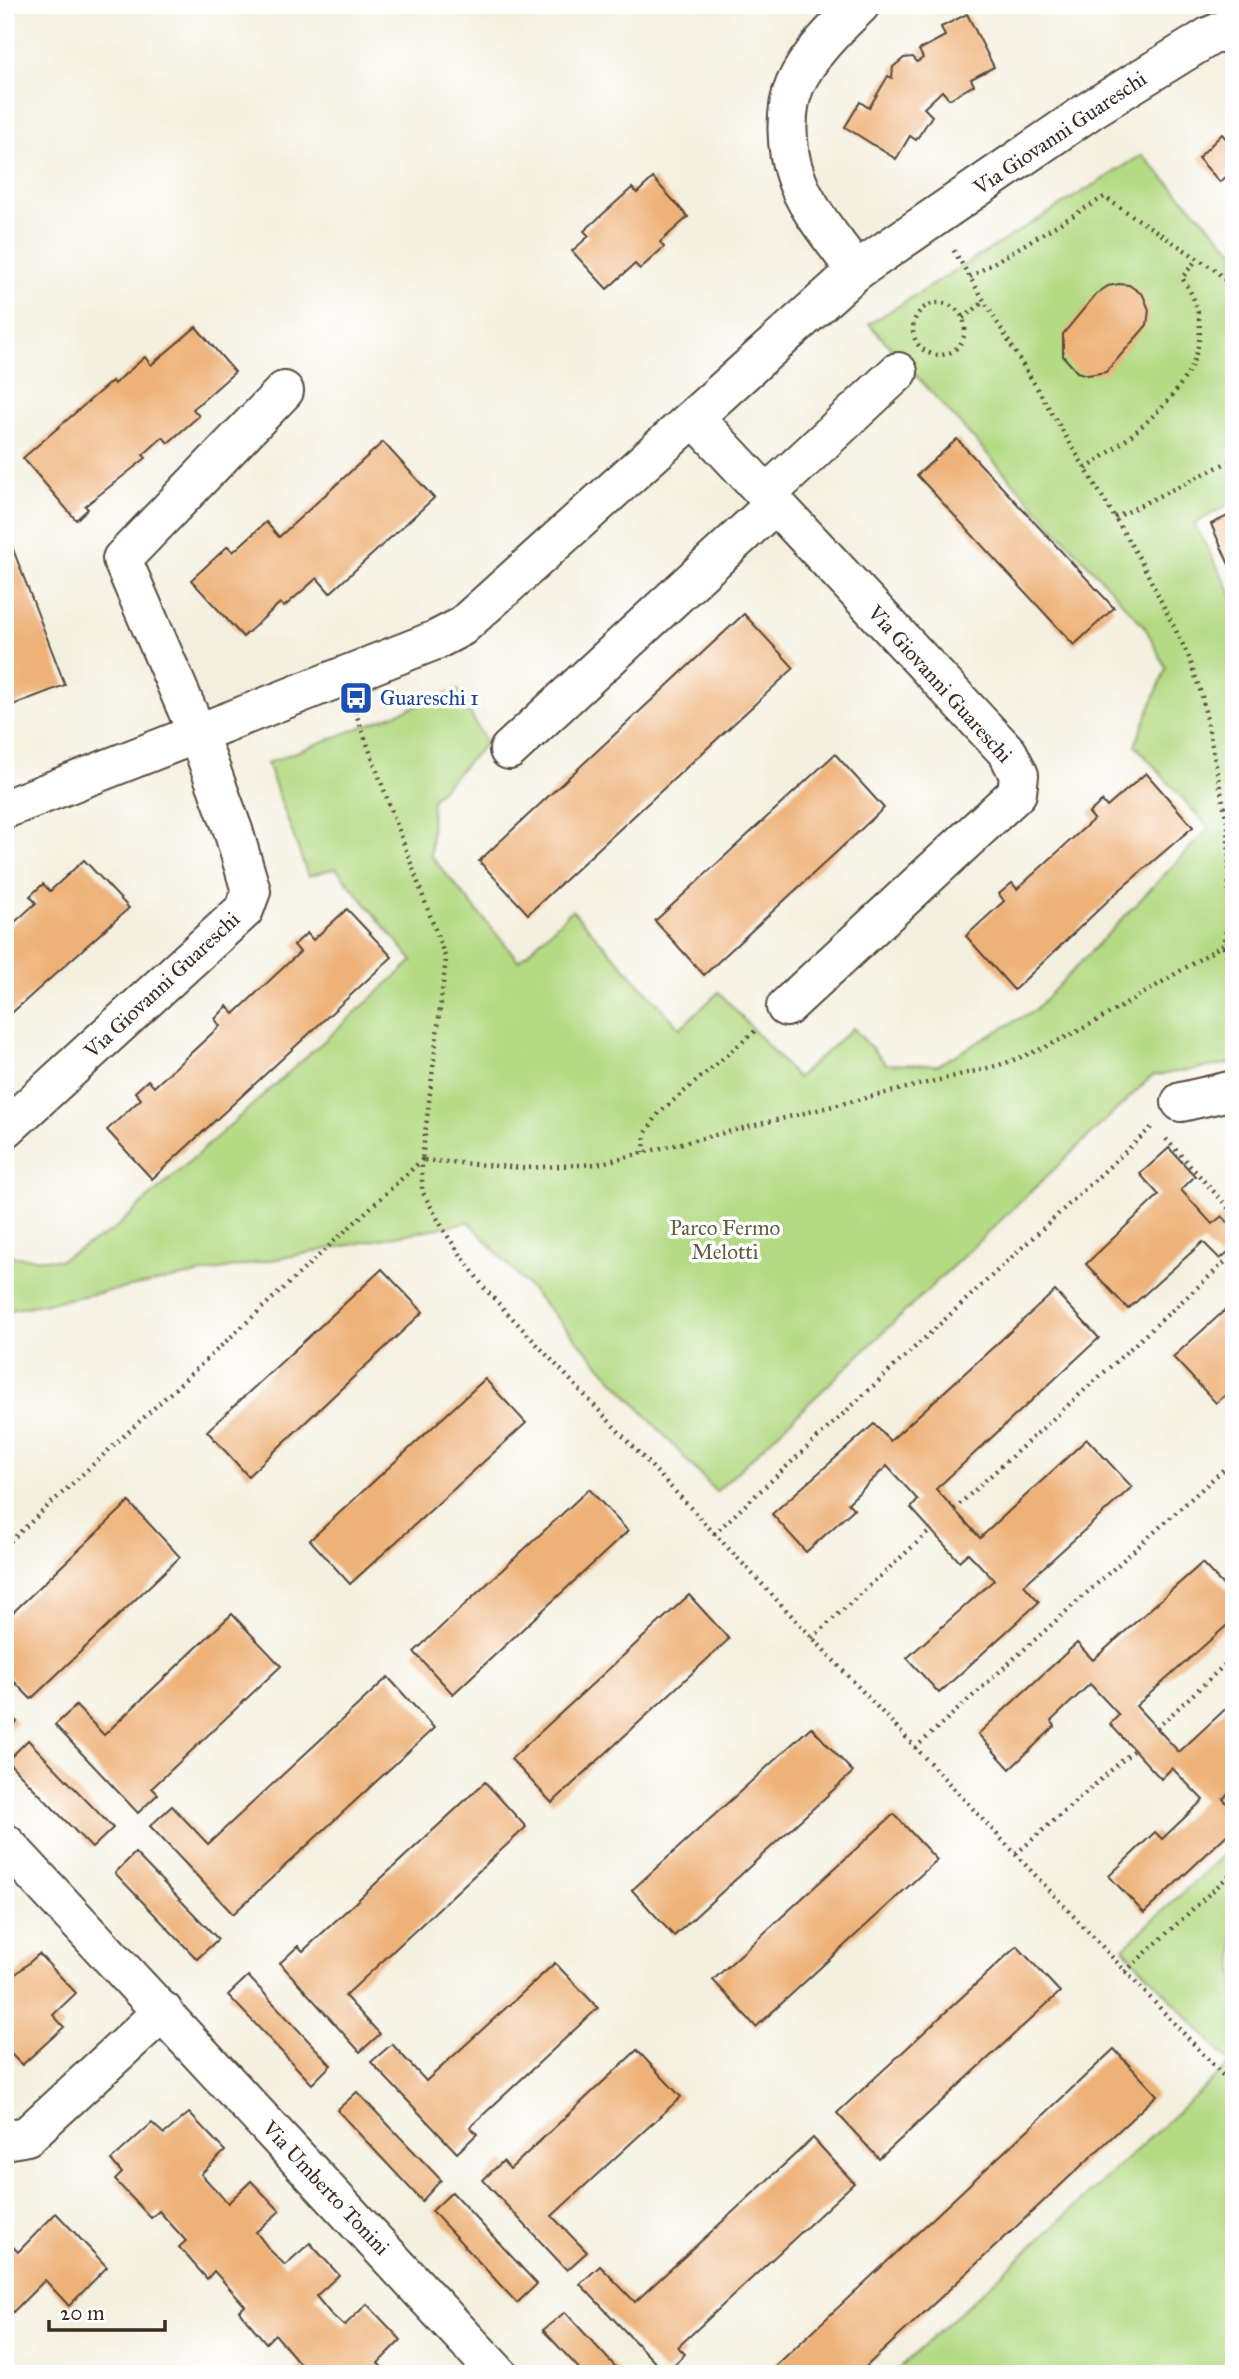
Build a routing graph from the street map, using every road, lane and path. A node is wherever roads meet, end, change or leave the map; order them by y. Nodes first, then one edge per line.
1 (860, 5) edge
2 (1234, 26) edge
3 (934, 218) junction
4 (1198, 259) junction
5 (856, 271) junction
6 (970, 277) junction
7 (1234, 289) edge
8 (984, 302) junction
9 (1203, 306) dead end
10 (963, 318) junction
11 (1203, 360) dead end
12 (898, 372) dead end
13 (284, 391) dead end
14 (695, 418) junction
15 (1234, 459) edge
16 (1086, 469) junction
17 (771, 499) junction
18 (1115, 518) junction
19 (342, 677) junction
20 (198, 735) junction
21 (509, 750) dead end
22 (5, 809) edge
23 (1234, 940) edge
24 (1223, 945) junction
25 (1234, 975) edge
26 (786, 1007) joint
27 (1234, 1090) edge
28 (1167, 1114) junction
29 (5, 1129) edge
30 (644, 1153) junction
31 (422, 1160) junction
32 (1234, 1214) edge
33 (1234, 1254) edge
34 (1234, 1460) edge
35 (954, 1509) dead end
36 (931, 1530) dead end
37 (715, 1534) junction
38 (5, 1546) edge
39 (812, 1638) junction
40 (1234, 1656) edge
41 (1157, 1728) dead end
42 (915, 1748) junction
43 (1134, 1750) dead end
44 (5, 1843) edge
45 (1016, 1854) junction
46 (1234, 1871) edge
47 (1125, 1972) junction
48 (163, 2011) junction
49 (1234, 2087) edge
50 (5, 2140) edge
51 (490, 2371) edge

1 - 5 street
2 - 3 street, Via Giovanni Guareschi
3 - 5 street, Via Giovanni Guareschi
3 - 6 path
4 - 6 path
4 - 7 path
4 - 9 path
5 - 14 street, Via Giovanni Guareschi
6 - 8 path
8 - 10 path
8 - 16 path
10 - 10 path
11 - 16 path
12 - 17 street
13 - 20 street, Via Giovanni Guareschi
14 - 17 street, Via Giovanni Guareschi
14 - 19 street, Via Giovanni Guareschi
15 - 18 path
16 - 18 path
17 - 21 street
17 - 26 street, Via Giovanni Guareschi
18 - 24 path
19 - 20 street, Via Giovanni Guareschi
19 - 31 path
20 - 22 street, Via Giovanni Guareschi
20 - 29 street, Via Giovanni Guareschi
23 - 24 path
24 - 25 path
24 - 30 path
26 - 30 path
27 - 28 street
28 - 32 path
28 - 37 path
30 - 31 path
31 - 37 path
31 - 38 path
33 - 35 path
34 - 42 path
36 - 39 path
37 - 39 path
39 - 42 path
40 - 41 path
42 - 45 path
43 - 45 path
44 - 48 street, Via Umberto Tonini
45 - 47 path
46 - 47 path
47 - 49 path
48 - 50 street
48 - 51 street, Via Umberto Tonini

